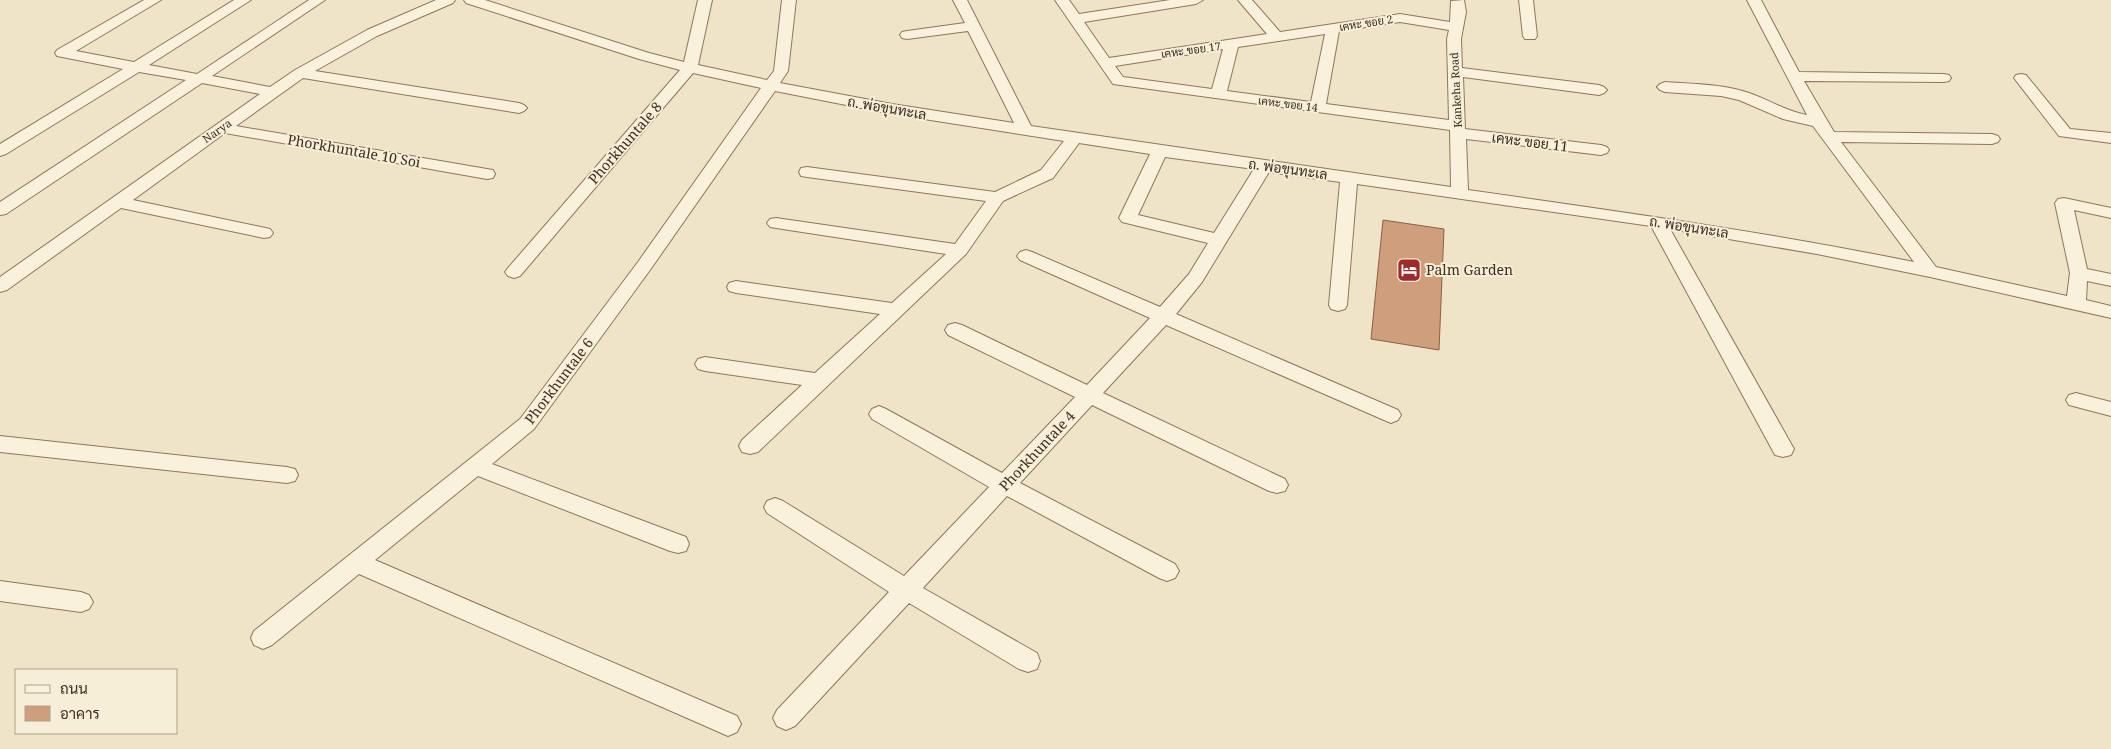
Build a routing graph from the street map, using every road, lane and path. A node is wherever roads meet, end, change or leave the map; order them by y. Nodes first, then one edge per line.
1 (154, 0) edge
2 (244, 0) edge
3 (318, 0) edge
4 (448, 0) edge
5 (471, 0) edge
6 (706, 0) edge
7 (789, 0) edge
8 (960, 0) edge
9 (1062, 0) edge
10 (1196, 0) edge
11 (1245, 0) edge
12 (1462, 0) edge
13 (1526, 0) edge
14 (1754, 0) edge
15 (495, 3) edge
16 (1075, 18) junction
17 (973, 26) junction
18 (1455, 26) junction
19 (1333, 28) junction
20 (907, 35) dead end
21 (1530, 36) dead end
22 (1277, 37) junction
23 (1232, 44) junction
24 (1106, 63) junction
25 (136, 66) junction
26 (690, 68) junction
27 (1455, 71) junction
28 (300, 73) junction
29 (1794, 76) junction
30 (200, 78) junction
31 (1944, 78) dead end
32 (2021, 78) dead end
33 (772, 86) junction
34 (1665, 88) dead end
35 (1599, 90) dead end
36 (272, 92) junction
37 (1218, 95) junction
38 (519, 108) dead end
39 (1318, 108) junction
40 (1818, 122) junction
41 (221, 128) junction
42 (1458, 129) junction
43 (1026, 131) junction
44 (1829, 137) junction
45 (1076, 138) junction
46 (2111, 138) edge
47 (1992, 139) dead end
48 (1601, 150) dead end
49 (0, 151) edge
50 (1160, 151) junction
51 (1264, 166) junction
52 (808, 172) dead end
53 (487, 174) dead end
54 (1349, 178) junction
55 (1460, 193) junction
56 (997, 197) junction
57 (118, 202) junction
58 (0, 210) edge
59 (2111, 213) edge
60 (1657, 222) junction
61 (776, 223) dead end
62 (264, 233) dead end
63 (1220, 240) junction
64 (960, 250) junction
65 (1026, 256) dead end
66 (1930, 271) junction
67 (514, 272) dead end
68 (2079, 273) junction
69 (2111, 280) edge
70 (0, 286) edge
71 (736, 287) dead end
72 (2076, 304) junction
73 (1338, 306) dead end
74 (896, 310) junction
75 (2111, 312) edge
76 (1164, 315) junction
77 (955, 330) dead end
78 (705, 364) dead end
79 (820, 381) junction
80 (1090, 394) junction
81 (2076, 400) dead end
82 (2111, 409) edge
83 (879, 414) dead end
84 (1391, 415) dead end
85 (0, 444) edge
86 (750, 446) dead end
87 (1783, 449) dead end
88 (474, 466) junction
89 (287, 475) dead end
90 (1005, 485) junction
91 (1277, 485) dead end
92 (775, 507) dead end
93 (678, 544) dead end
94 (356, 562) junction
95 (1167, 571) dead end
96 (906, 590) junction
97 (0, 591) edge
98 (81, 602) dead end
99 (263, 638) dead end
100 (1028, 661) dead end
101 (786, 718) dead end
102 (728, 724) dead end

1 - 25 street
2 - 25 street
3 - 30 street
4 - 28 street, Narya
5 - 15 street, ถ. พ่อขุนทะเล
6 - 26 street, Phorkhuntale 8
7 - 33 street, Phorkhuntale 6
8 - 17 street
9 - 16 street
10 - 16 street
11 - 22 street
12 - 18 street, Kankeha Road
13 - 21 street
14 - 29 street
15 - 26 street, ถ. พ่อขุนทะเล
16 - 24 street
17 - 20 street
17 - 43 street
18 - 19 street, เคหะ ขอย 2
18 - 27 street, Kankeha Road
19 - 22 street, เคหะ ขอย 2
19 - 39 street
22 - 23 street, เคหะ ขอย 17
23 - 24 street, เคหะ ขอย 17
23 - 37 street
24 - 37 street, เคหะ ขอย 14
25 - 30 street
25 - 49 street
26 - 33 street, ถ. พ่อขุนทะเล
26 - 67 street, Phorkhuntale 8
27 - 35 street
27 - 42 street, Kankeha Road
28 - 36 street, Narya
28 - 38 street
29 - 31 street
29 - 40 street
30 - 36 street
30 - 58 street
32 - 46 street
33 - 43 street, ถ. พ่อขุนทะเล
33 - 88 street, Phorkhuntale 6
34 - 40 street
36 - 41 street, Narya
37 - 39 street, เคหะ ขอย 14
39 - 42 street, เคหะ ขอย 14
40 - 44 street
41 - 53 street, Phorkhuntale 10 Soi
41 - 57 street, Narya
42 - 48 street, เคหะ ขอย 11
42 - 55 street, Kankeha Road
43 - 45 street, ถ. พ่อขุนทะเล
44 - 47 street
44 - 66 street
45 - 50 street, ถ. พ่อขุนทะเล
45 - 56 street
50 - 51 street, ถ. พ่อขุนทะเล
50 - 63 street
51 - 54 street, ถ. พ่อขุนทะเล
51 - 63 street, Phorkhuntale 4
52 - 56 street
54 - 55 street, ถ. พ่อขุนทะเล
54 - 73 street
55 - 60 street, ถ. พ่อขุนทะเล
56 - 64 street
57 - 62 street
57 - 70 street, Narya
59 - 68 street
60 - 66 street, ถ. พ่อขุนทะเล
60 - 87 street
61 - 64 street
63 - 76 street, Phorkhuntale 4
64 - 74 street
65 - 76 street
66 - 72 street, ถ. พ่อขุนทะเล
68 - 69 street
68 - 72 street
71 - 74 street
72 - 75 street, ถ. พ่อขุนทะเล
74 - 79 street
76 - 80 street, Phorkhuntale 4
76 - 84 street
77 - 80 street
78 - 79 street
79 - 86 street
80 - 90 street, Phorkhuntale 4
80 - 91 street
81 - 82 street
83 - 90 street
85 - 89 street
88 - 93 street
88 - 94 street, Phorkhuntale 6
90 - 95 street
90 - 96 street, Phorkhuntale 4
92 - 96 street
94 - 99 street, Phorkhuntale 6
94 - 102 street
96 - 100 street
96 - 101 street, Phorkhuntale 4
97 - 98 street

